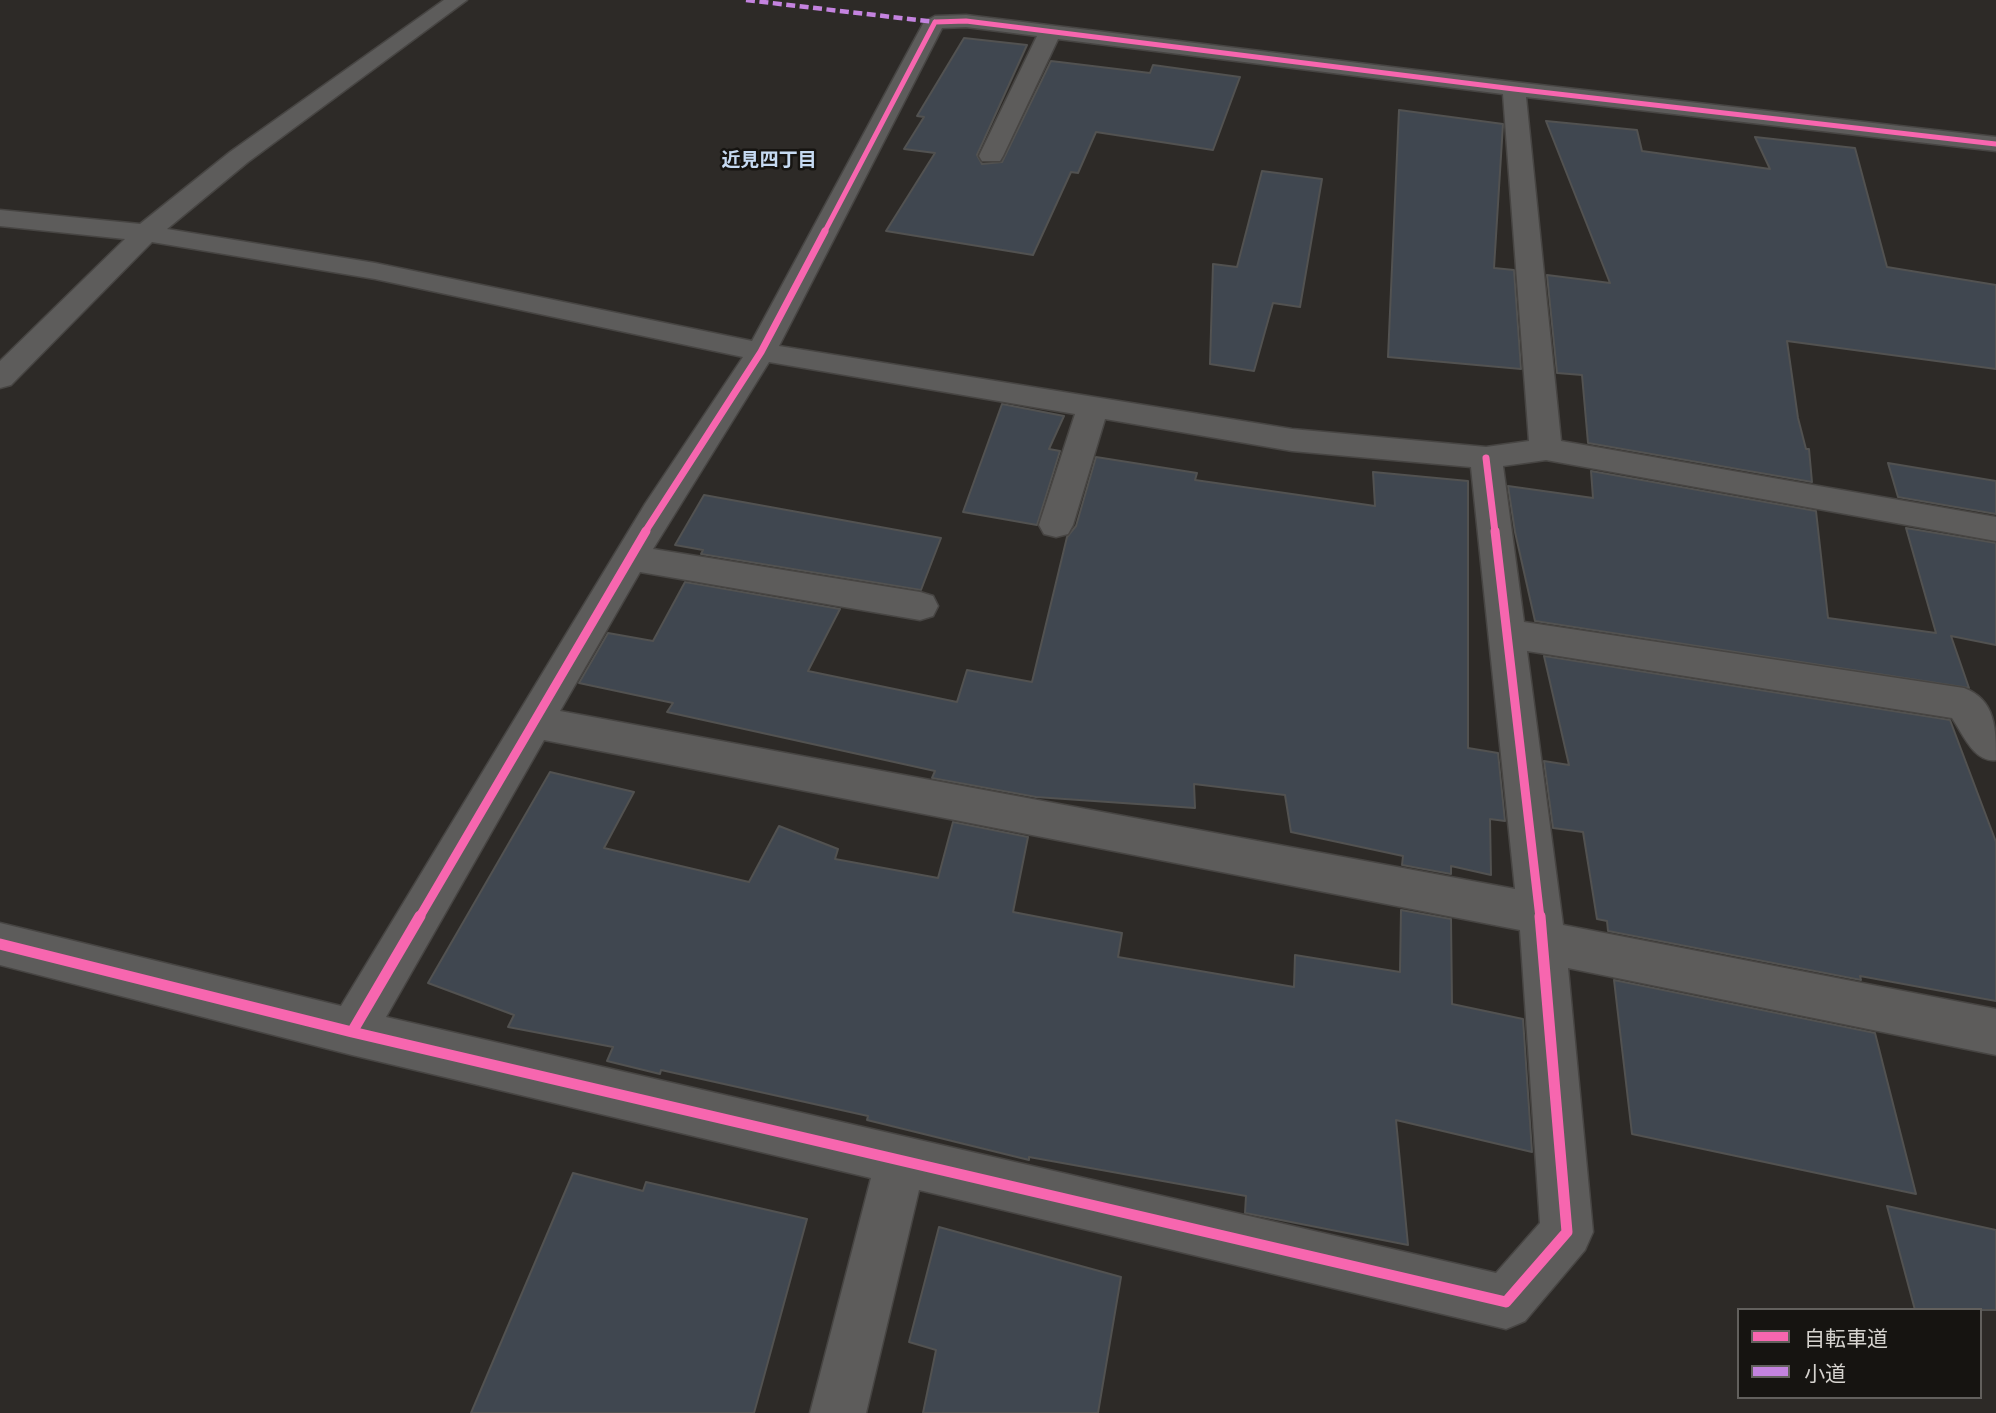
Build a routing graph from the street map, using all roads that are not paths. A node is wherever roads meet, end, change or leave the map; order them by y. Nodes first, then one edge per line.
1 (457, 0) edge
2 (1050, 32) junction
3 (1514, 89) junction
4 (1996, 144) edge
5 (991, 156) dead end
6 (0, 218) edge
7 (146, 233) junction
8 (761, 352) junction
9 (0, 378) edge
10 (1093, 407) junction
11 (1546, 449) junction
12 (1486, 458) junction
13 (1056, 525) dead end
14 (1996, 528) edge
15 (631, 558) junction
16 (920, 606) dead end
17 (1507, 635) junction
18 (534, 722) junction
19 (1992, 745) dead end
20 (1541, 928) junction
21 (0, 944) edge
22 (352, 1032) junction
23 (1996, 1032) edge
24 (901, 1160) junction
25 (838, 1413) edge

1 - 7 street
2 - 3 street
2 - 5 street
2 - 8 street
3 - 4 street
3 - 11 street
6 - 7 street
7 - 8 street
7 - 9 street
8 - 10 street
8 - 15 street
10 - 12 street
10 - 13 street
11 - 12 street
11 - 14 street
12 - 17 street
15 - 16 street
15 - 18 street
17 - 19 street
17 - 20 street
18 - 20 street
18 - 22 street
20 - 23 street
20 - 24 street
21 - 22 street
22 - 24 street
24 - 25 street

